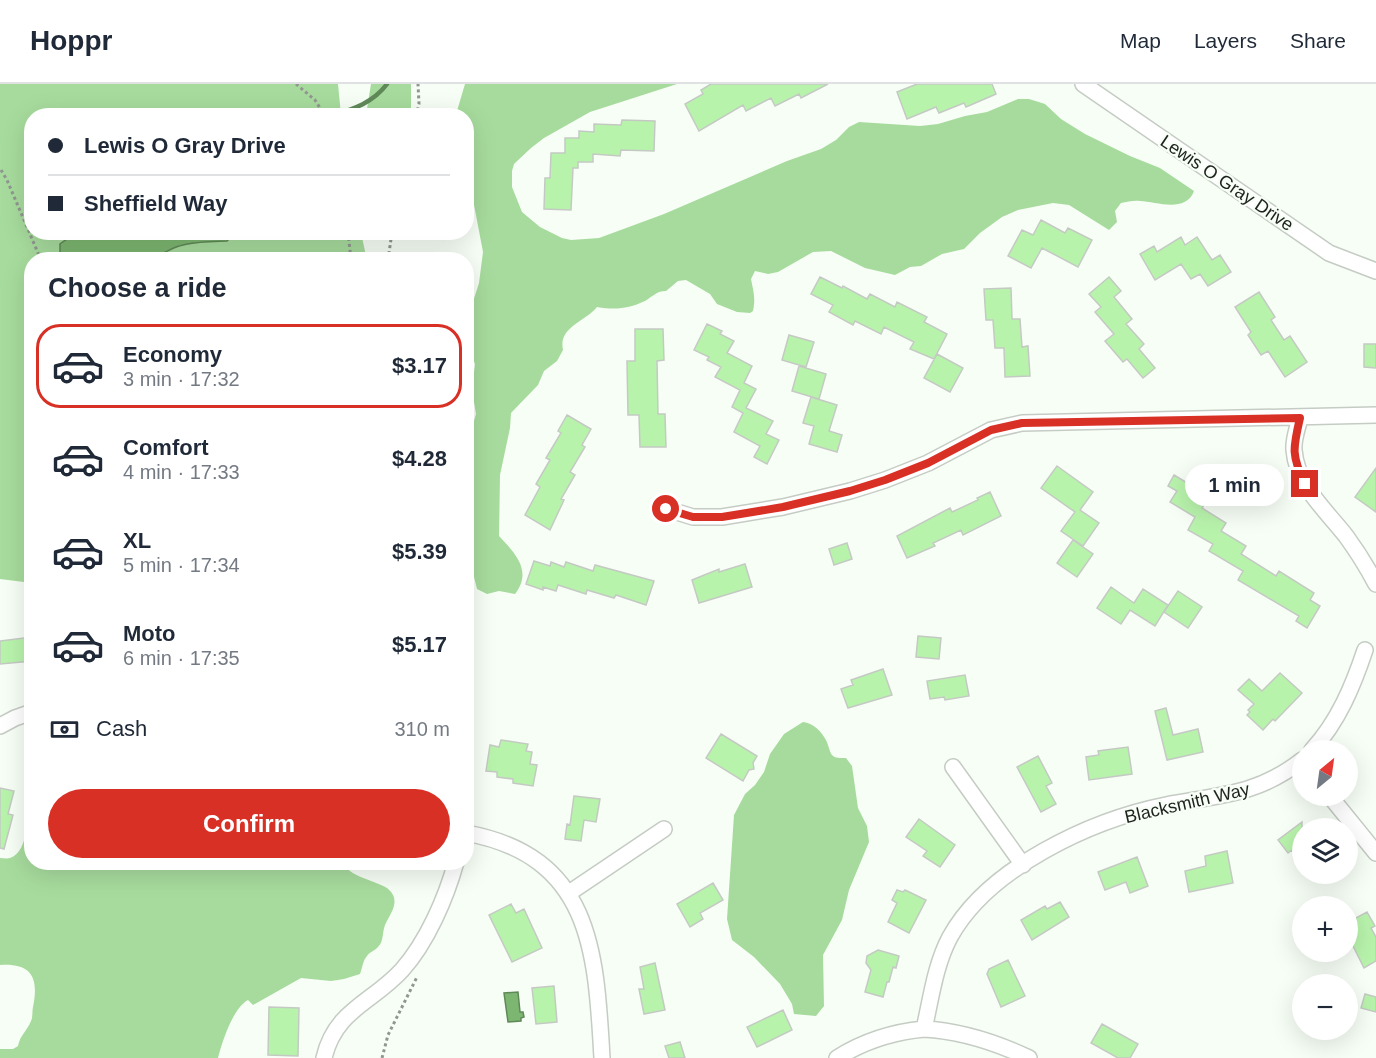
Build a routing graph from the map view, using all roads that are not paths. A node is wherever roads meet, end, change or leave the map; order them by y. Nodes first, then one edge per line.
1 (1083, 84) edge
2 (1376, 271) edge
3 (1376, 415) edge
4 (1300, 418) junction
5 (666, 509) dead end
6 (1376, 584) edge
7 (1365, 650) dead end
8 (24, 715) edge
9 (0, 726) edge
10 (1320, 740) edge
11 (953, 766) dead end
12 (1292, 768) edge
13 (1338, 806) edge
14 (664, 829) dead end
15 (474, 835) edge
16 (1376, 853) edge
17 (1023, 865) junction
18 (454, 870) edge
19 (569, 893) junction
20 (924, 1029) junction
21 (324, 1058) edge
22 (602, 1058) edge
23 (837, 1058) edge
24 (1029, 1058) edge

1 - 2 street, Lewis O Gray Drive
3 - 4 street
4 - 5 street
4 - 6 street
7 - 10 street
8 - 9 street
11 - 17 street
12 - 17 street, Blacksmith Way
13 - 16 street
14 - 19 street
15 - 19 street
17 - 20 street, Blacksmith Way
18 - 21 street
19 - 22 street
20 - 23 street
20 - 24 street

